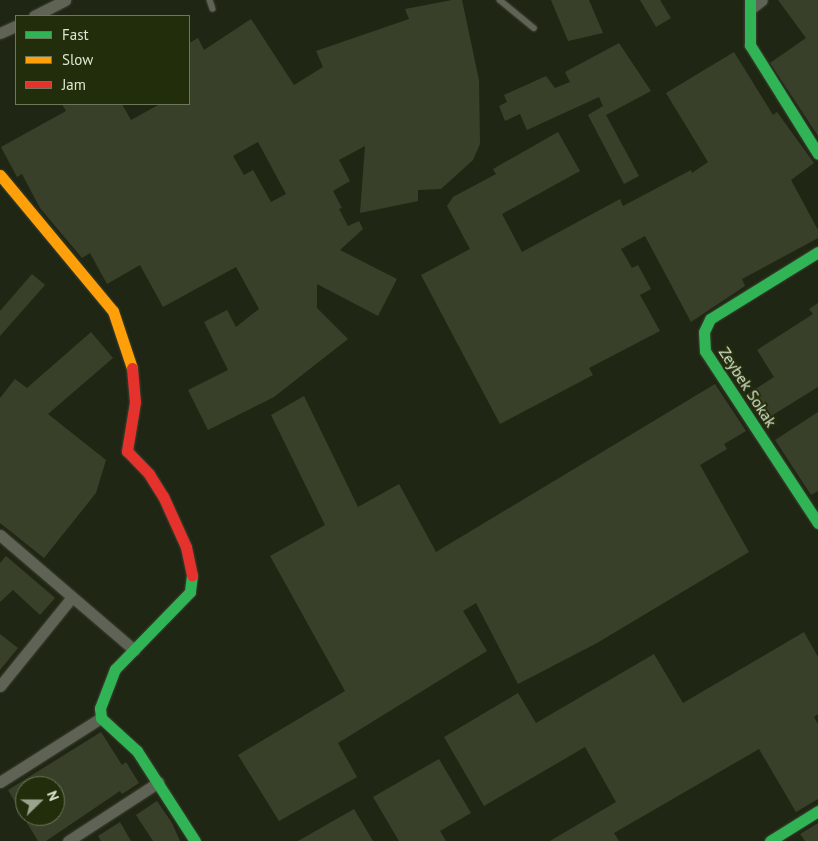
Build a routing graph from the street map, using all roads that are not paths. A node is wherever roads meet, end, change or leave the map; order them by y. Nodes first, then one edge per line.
1 (65, 0) edge
2 (210, 0) edge
3 (500, 0) edge
4 (755, 2) edge
5 (213, 9) dead end
6 (36, 15) edge
7 (15, 26) edge
8 (534, 28) dead end
9 (0, 33) edge
10 (818, 154) edge
11 (0, 175) edge
12 (818, 252) edge
13 (818, 523) edge
14 (1, 539) edge
15 (72, 597) junction
16 (134, 650) junction
17 (0, 686) edge
18 (101, 718) junction
19 (0, 782) edge
20 (159, 782) junction
21 (818, 811) edge
22 (75, 839) edge
23 (195, 841) edge
24 (770, 841) edge

1 - 6 street
2 - 5 lane
3 - 8 lane
4 - 10 street
7 - 9 street
11 - 16 street
12 - 13 street, Zeybek Sokak
14 - 15 street
15 - 16 street
15 - 17 street
16 - 18 street
18 - 19 street
18 - 20 street
20 - 22 street
20 - 23 street
21 - 24 street

